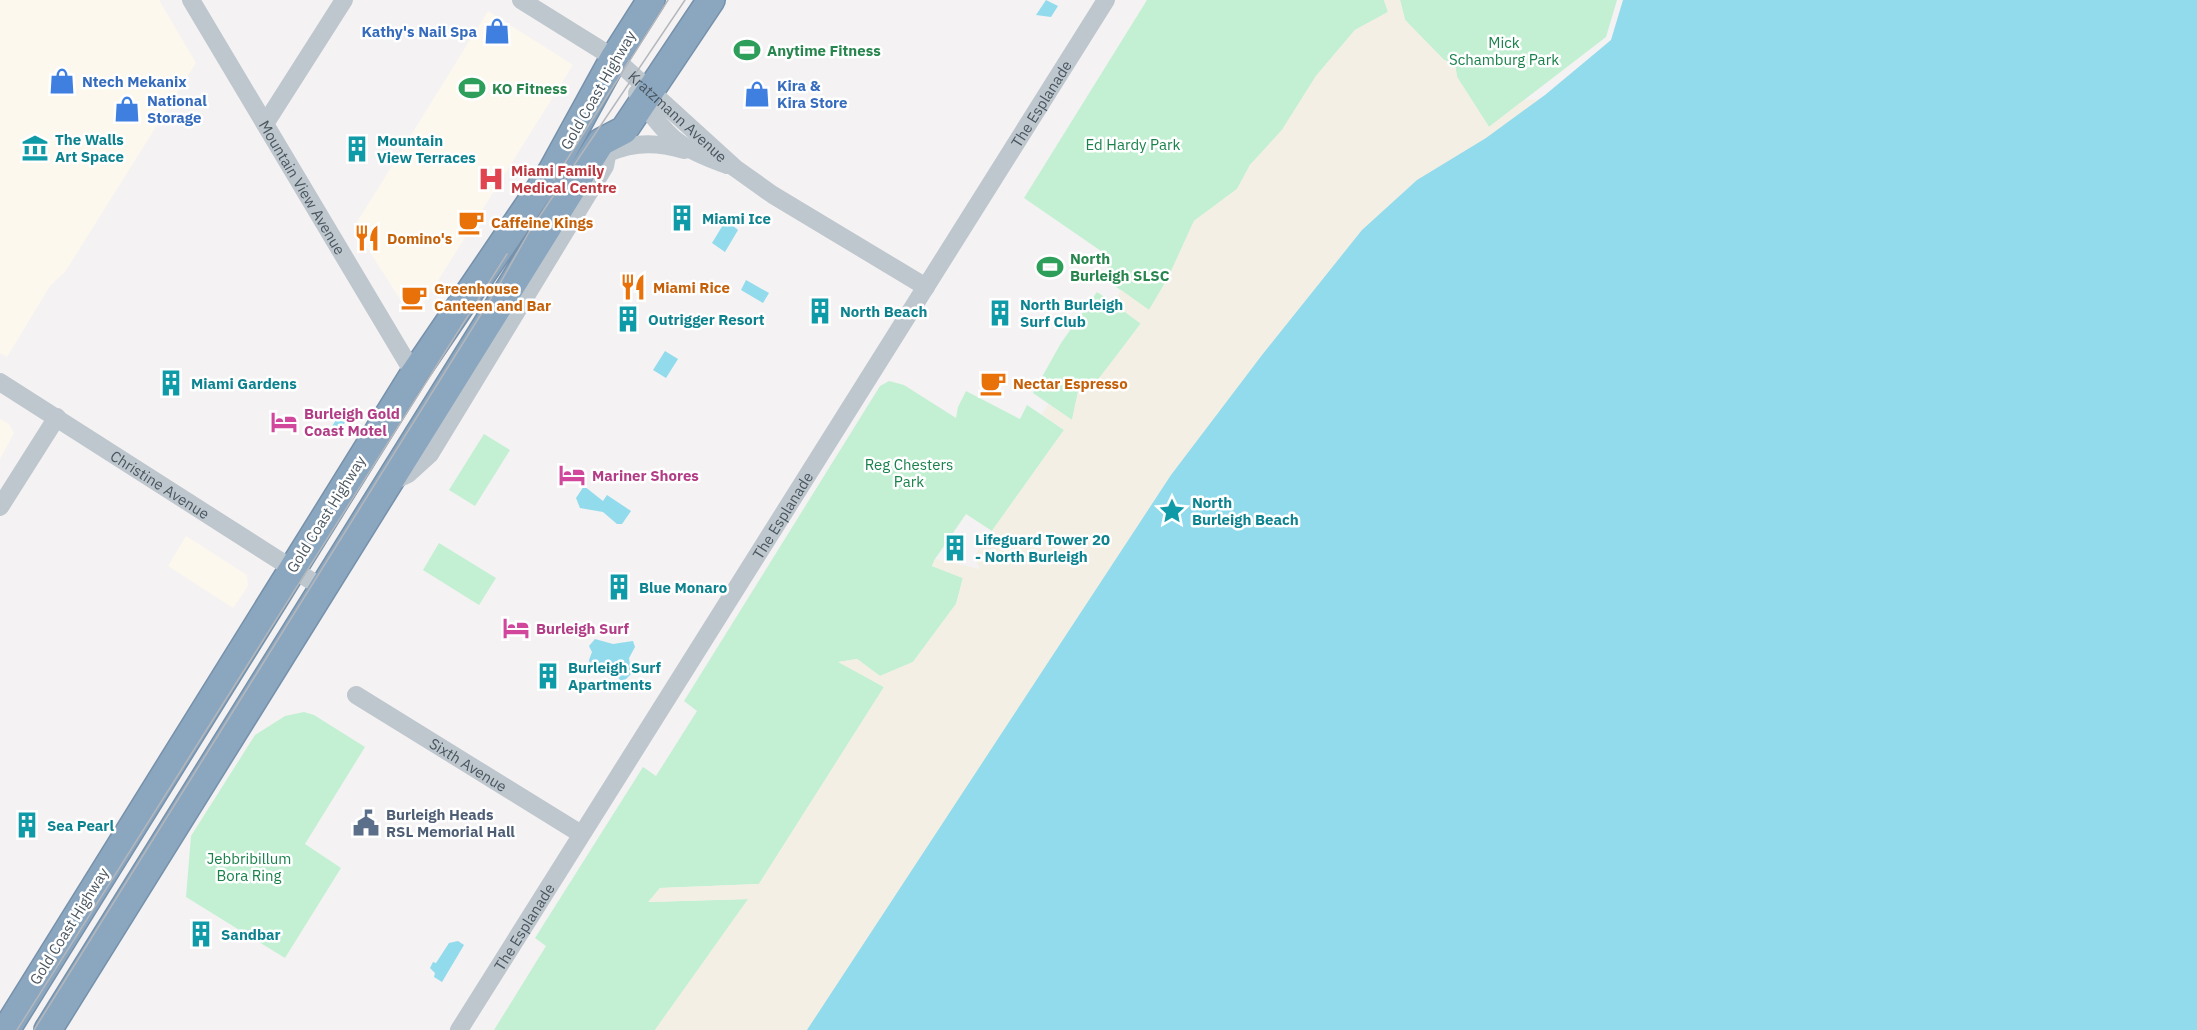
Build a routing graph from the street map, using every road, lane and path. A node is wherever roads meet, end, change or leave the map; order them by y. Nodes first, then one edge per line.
1 (191, 0) edge
2 (344, 0) edge
3 (521, 0) edge
4 (651, 0) edge
5 (711, 0) edge
6 (1106, 0) edge
7 (614, 58) junction
8 (647, 97) junction
9 (265, 124) junction
10 (691, 152) junction
11 (597, 166) junction
12 (735, 168) junction
13 (926, 287) junction
14 (414, 374) junction
15 (0, 382) edge
16 (57, 417) junction
17 (0, 507) edge
18 (293, 567) junction
19 (321, 586) junction
20 (356, 695) dead end
21 (581, 834) junction
22 (6, 1030) edge
23 (48, 1030) edge
24 (459, 1030) edge

1 - 9 street, Mountain View Avenue
2 - 9 street
3 - 7 street
4 - 7 highway, Gold Coast Highway
5 - 8 highway, Gold Coast Highway
6 - 13 street, The Esplanade
7 - 8 street, Kratzmann Avenue
7 - 14 highway, Gold Coast Highway
8 - 10 street, Kratzmann Avenue
8 - 11 highway, Gold Coast Highway
8 - 12 street, Kratzmann Avenue
9 - 14 street, Mountain View Avenue
10 - 11 street
10 - 12 street, Kratzmann Avenue
11 - 19 highway, Gold Coast Highway
12 - 13 street, Kratzmann Avenue
13 - 21 street, The Esplanade
14 - 18 highway, Gold Coast Highway
15 - 16 street, Christine Avenue
16 - 17 street
16 - 18 street, Christine Avenue
18 - 19 street, Christine Avenue
18 - 22 highway, Gold Coast Highway
19 - 23 highway, Gold Coast Highway
20 - 21 street, Sixth Avenue
21 - 24 street, The Esplanade

